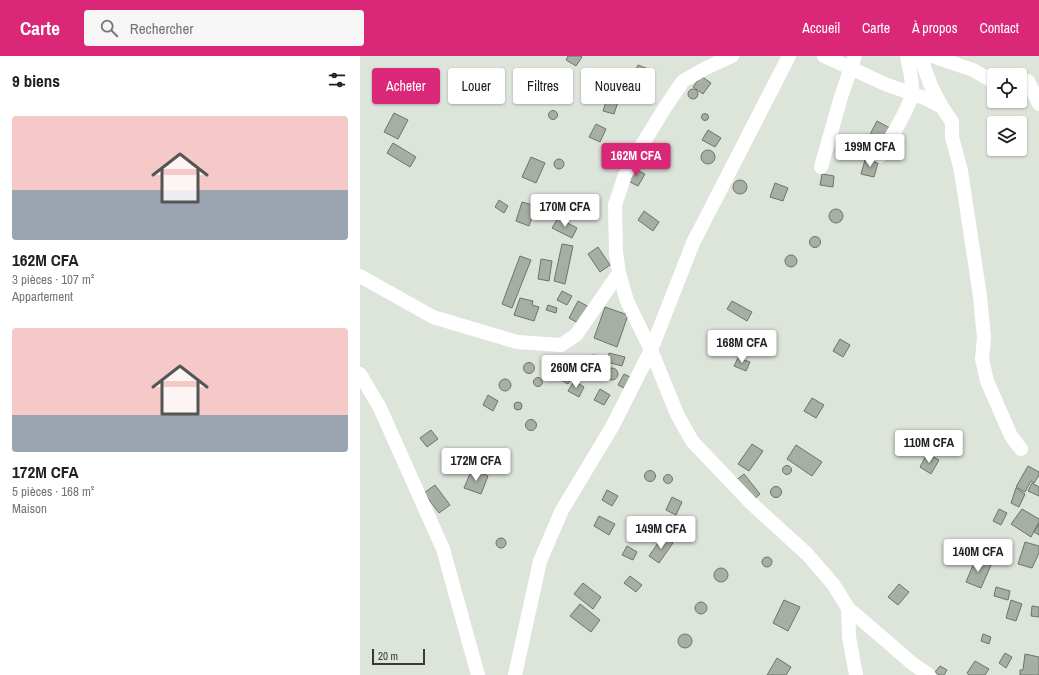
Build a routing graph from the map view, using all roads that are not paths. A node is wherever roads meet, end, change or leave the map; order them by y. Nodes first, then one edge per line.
1 (732, 56) edge
2 (789, 56) edge
3 (824, 56) edge
4 (907, 56) edge
5 (918, 56) edge
6 (932, 56) edge
7 (853, 62) edge
8 (987, 78) edge
9 (1029, 82) edge
10 (912, 94) junction
11 (1039, 104) edge
12 (942, 107) junction
13 (880, 156) dead end
14 (821, 167) dead end
15 (618, 273) junction
16 (360, 276) edge
17 (651, 350) junction
18 (360, 374) edge
19 (1021, 449) dead end
20 (848, 608) junction
21 (478, 675) edge
22 (515, 675) edge
23 (856, 675) edge
24 (929, 675) edge

1 - 15 street
2 - 17 street
3 - 7 street
4 - 10 street
5 - 12 street
6 - 8 street
7 - 10 street
7 - 14 street
9 - 11 street
10 - 12 street
10 - 13 street
12 - 19 street
15 - 16 street
15 - 17 street
17 - 20 street
17 - 22 street
18 - 21 street
20 - 23 street
20 - 24 street

